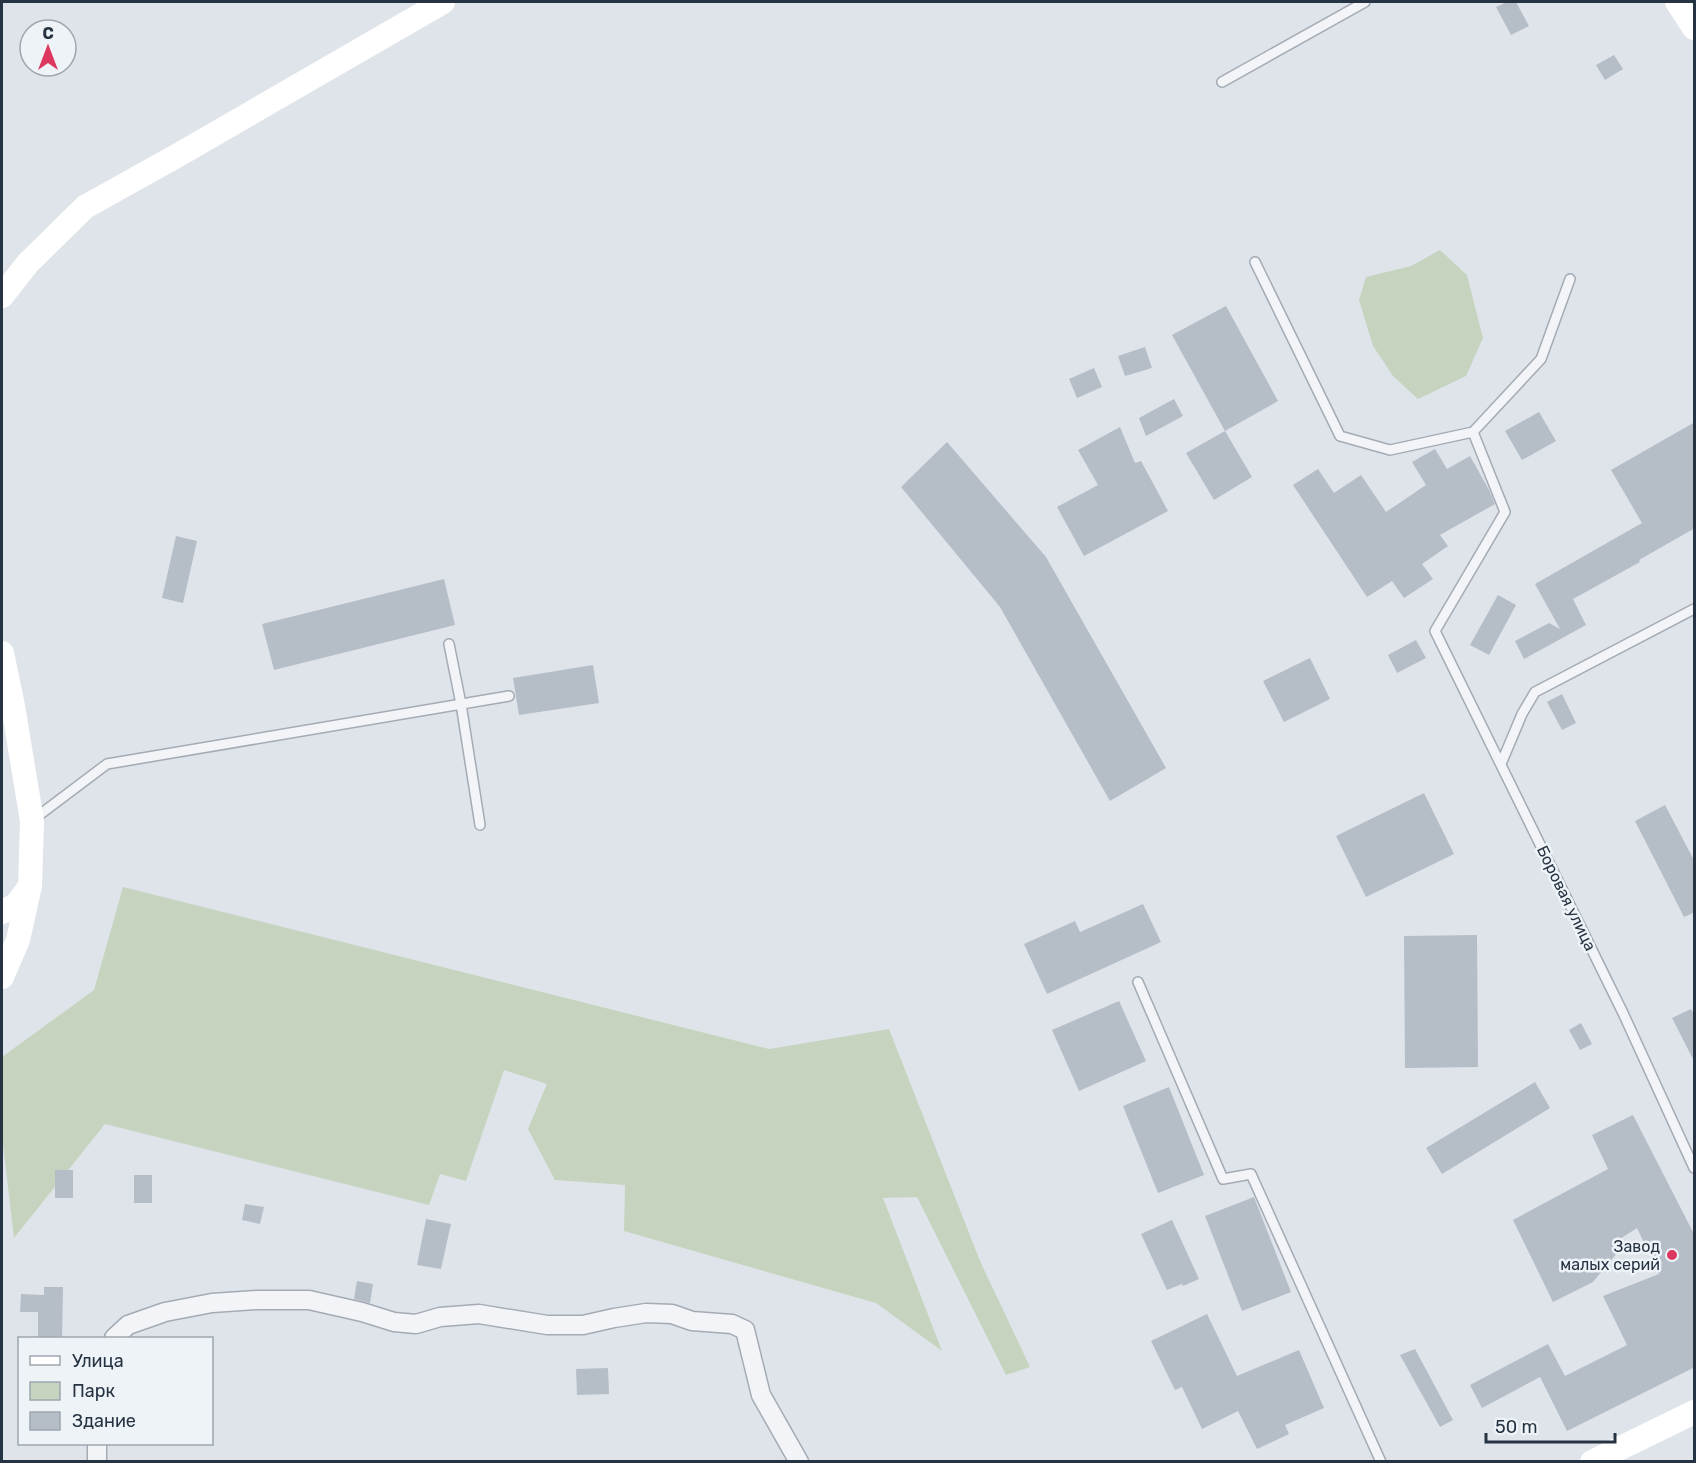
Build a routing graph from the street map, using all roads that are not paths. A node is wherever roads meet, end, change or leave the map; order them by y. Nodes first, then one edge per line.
1 (443, 2) edge
2 (1365, 2) edge
3 (1677, 2) edge
4 (1695, 28) edge
5 (1222, 82) dead end
6 (1255, 262) dead end
7 (1570, 279) dead end
8 (2, 296) edge
9 (1473, 432) junction
10 (1695, 609) edge
11 (449, 644) dead end
12 (2, 652) edge
13 (509, 696) dead end
14 (461, 704) junction
15 (1501, 764) junction
16 (32, 821) junction
17 (480, 825) dead end
18 (30, 886) junction
19 (2, 912) edge
20 (2, 977) edge
21 (1138, 982) dead end
22 (1695, 1168) edge
23 (115, 1337) edge
24 (1695, 1412) edge
25 (97, 1445) edge
26 (97, 1461) edge
27 (798, 1461) edge
28 (1381, 1461) edge
29 (1592, 1461) edge

1 - 8 street
2 - 5 lane
3 - 4 street
6 - 9 lane
7 - 9 lane
9 - 15 lane, Боровая улица
10 - 15 lane
11 - 14 lane
12 - 16 street
13 - 14 lane
14 - 16 lane
14 - 17 lane
15 - 22 lane, Боровая улица
16 - 18 street
18 - 19 street
18 - 20 street
21 - 28 lane
23 - 27 street
24 - 29 street
25 - 26 street

